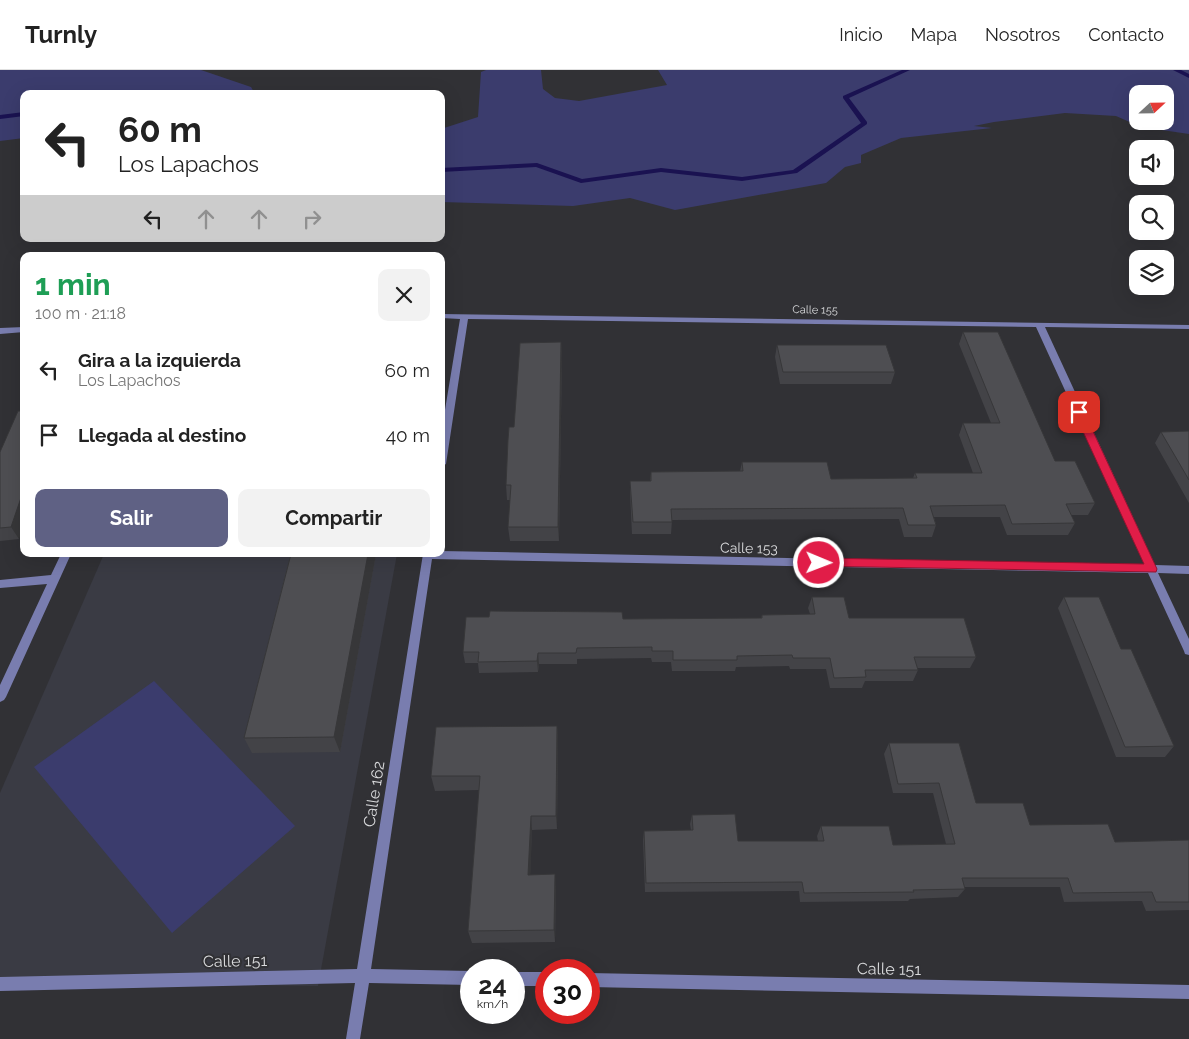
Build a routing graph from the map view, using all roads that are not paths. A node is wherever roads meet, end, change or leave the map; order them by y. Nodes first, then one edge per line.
1 (445, 316) edge
2 (464, 316) junction
3 (1039, 324) junction
4 (1189, 327) edge
5 (20, 329) edge
6 (0, 331) edge
7 (445, 438) edge
8 (445, 555) edge
9 (65, 557) edge
10 (428, 557) edge
11 (1152, 569) junction
12 (1189, 570) edge
13 (54, 579) junction
14 (0, 584) edge
15 (1189, 650) edge
16 (0, 697) edge
17 (363, 976) junction
18 (460, 978) edge
19 (600, 980) edge
20 (0, 984) edge
21 (1189, 992) edge
22 (353, 1039) edge

1 - 2 street, Calle 155
2 - 3 street, Calle 155
2 - 7 street
3 - 4 street, Calle 155
3 - 11 street
5 - 6 street
8 - 11 street, Calle 153
9 - 13 street
10 - 17 street, Calle 162
11 - 12 street, Calle 153
11 - 15 street
13 - 14 street
13 - 16 street
17 - 18 street, Calle 151
17 - 20 street, Calle 151
17 - 22 street, Calle 162
19 - 21 street, Calle 151

